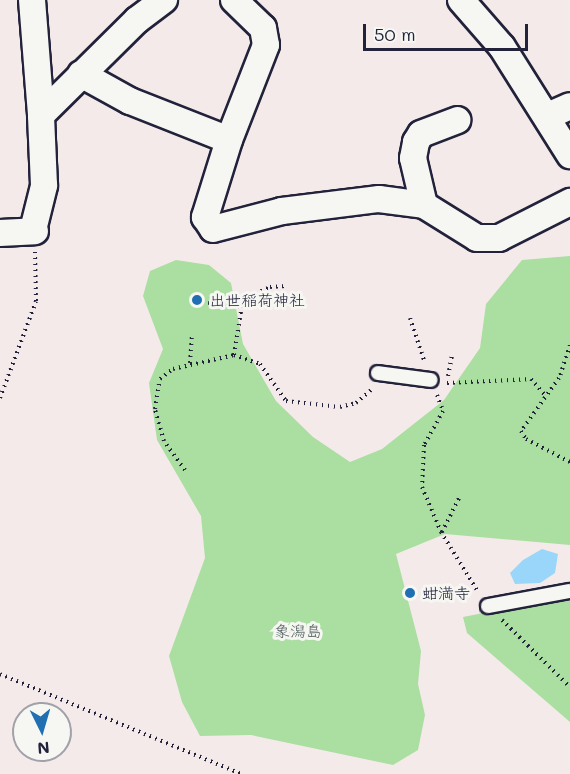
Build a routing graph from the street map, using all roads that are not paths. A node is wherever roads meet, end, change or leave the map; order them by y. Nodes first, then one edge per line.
1 (32, 0) edge
2 (164, 0) edge
3 (234, 0) edge
4 (461, 0) edge
5 (81, 74) junction
6 (559, 111) edge
7 (41, 115) junction
8 (457, 120) dead end
9 (229, 140) junction
10 (570, 155) edge
11 (570, 202) edge
12 (424, 205) junction
13 (0, 233) edge
14 (378, 373) road end
15 (431, 380) road end
16 (570, 591) edge
17 (488, 606) road end

1 - 7 street
2 - 5 street
3 - 9 street
4 - 6 street
5 - 7 street
5 - 9 street
6 - 10 street
7 - 13 street
8 - 12 street
9 - 12 street
11 - 12 street
14 - 15 lane
16 - 17 lane

